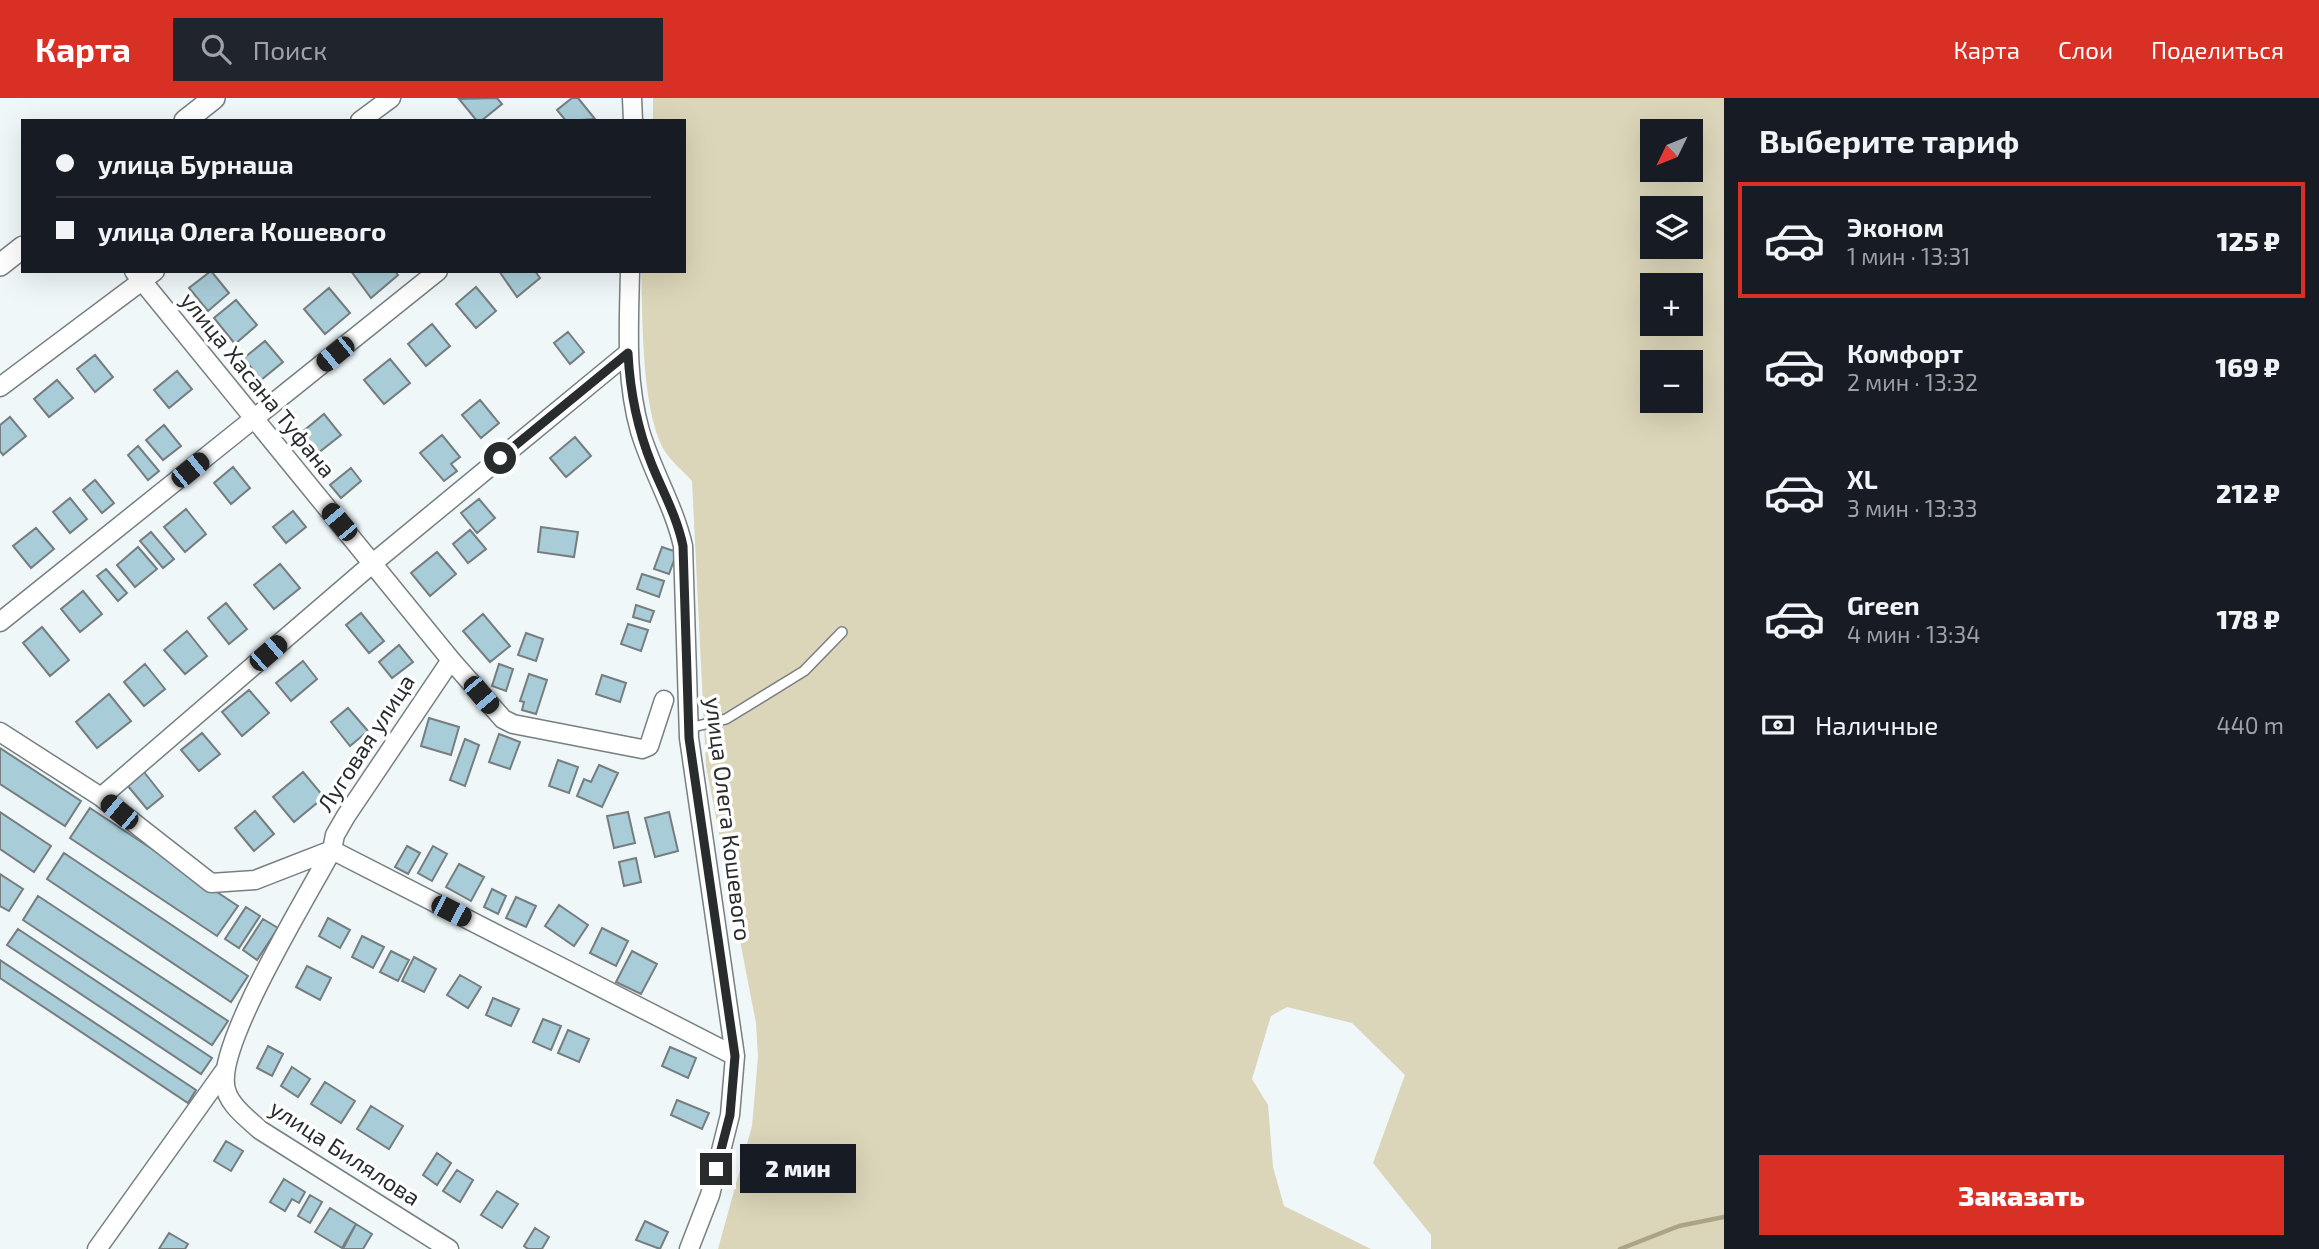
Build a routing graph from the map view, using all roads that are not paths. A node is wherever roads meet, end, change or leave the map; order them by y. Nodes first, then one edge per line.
1 (214, 98) edge
2 (391, 98) edge
3 (188, 119) edge
4 (363, 119) edge
5 (21, 249) edge
6 (0, 265) edge
7 (436, 273) edge
8 (630, 273) edge
9 (144, 275) edge
10 (628, 353) junction
11 (0, 387) edge
12 (253, 419) junction
13 (373, 563) junction
14 (0, 622) edge
15 (842, 632) dead end
16 (451, 660) junction
17 (664, 700) dead end
18 (689, 728) junction
19 (0, 732) edge
20 (101, 797) junction
21 (332, 850) junction
22 (735, 1056) junction
23 (225, 1079) junction
24 (97, 1249) edge
25 (449, 1249) edge
26 (689, 1249) edge

1 - 3 street
2 - 4 street
5 - 6 street
7 - 12 street
8 - 10 street, улица Олега Кошевого
9 - 11 street
9 - 12 street, улица Хасана Туфана
10 - 13 street
10 - 18 street, улица Олега Кошевого
12 - 13 street, улица Хасана Туфана
12 - 14 street
13 - 16 street, улица Хасана Туфана
13 - 20 street
15 - 18 lane
16 - 17 street
16 - 21 street, Луговая улица
18 - 22 street, улица Олега Кошевого
19 - 20 street
20 - 21 street
21 - 22 street, Луговая улица
21 - 23 street
22 - 26 street, улица Олега Кошевого
23 - 24 street
23 - 25 street, улица Билялова

